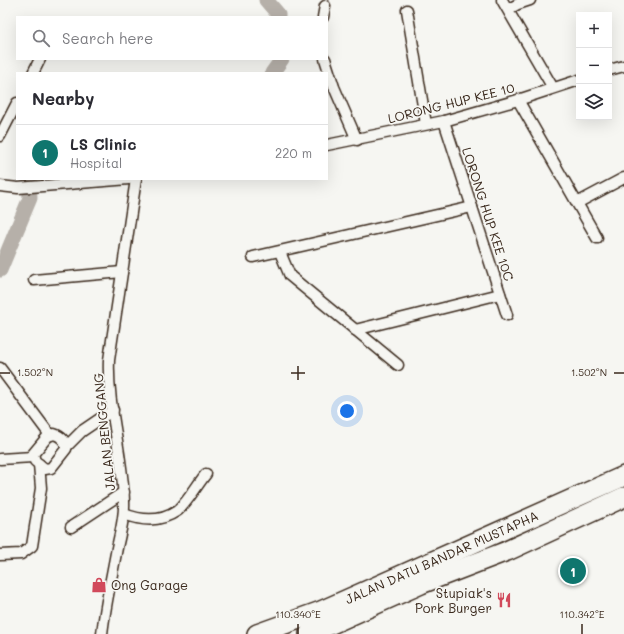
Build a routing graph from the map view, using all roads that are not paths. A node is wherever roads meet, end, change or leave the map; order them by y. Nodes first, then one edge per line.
1 (502, 0) edge
2 (530, 0) edge
3 (325, 6) dead end
4 (509, 9) junction
5 (407, 10) dead end
6 (323, 16) edge
7 (40, 60) edge
8 (325, 60) edge
9 (624, 66) edge
10 (612, 69) edge
11 (34, 72) edge
12 (576, 81) edge
13 (553, 88) junction
14 (518, 100) junction
15 (16, 105) edge
16 (444, 121) junction
17 (426, 124) junction
18 (0, 136) edge
19 (357, 140) junction
20 (328, 145) edge
21 (624, 178) edge
22 (117, 180) edge
23 (136, 180) edge
24 (0, 186) edge
25 (577, 203) junction
26 (472, 207) junction
27 (597, 238) dead end
28 (280, 252) junction
29 (253, 257) dead end
30 (122, 272) junction
31 (34, 280) dead end
32 (500, 294) junction
33 (507, 315) dead end
34 (355, 330) junction
35 (398, 365) dead end
36 (0, 368) edge
37 (113, 410) junction
38 (50, 435) junction
39 (64, 442) junction
40 (0, 459) edge
41 (36, 461) junction
42 (51, 468) junction
43 (206, 474) dead end
44 (624, 476) edge
45 (41, 488) junction
46 (124, 492) junction
47 (624, 498) edge
48 (124, 514) junction
49 (71, 527) dead end
50 (0, 555) edge
51 (102, 634) edge
52 (257, 634) edge
53 (309, 634) edge

1 - 4 street
2 - 4 street
3 - 6 street
4 - 13 street
5 - 17 street
7 - 11 street
8 - 19 street
9 - 10 street
12 - 13 street, LORONG HUP KEE 10
13 - 14 street, LORONG HUP KEE 10
14 - 16 street, LORONG HUP KEE 10
14 - 25 street
15 - 18 street
16 - 17 street, LORONG HUP KEE 10
16 - 26 street, LORONG HUP KEE 10C
17 - 19 street, LORONG HUP KEE 10
19 - 20 street, LORONG HUP KEE 10
21 - 25 street
22 - 24 street
23 - 30 street, JALAN BENGGANG
25 - 27 street
26 - 28 street
26 - 32 street, LORONG HUP KEE 10C
28 - 29 street
28 - 34 street
30 - 31 street
30 - 37 street, JALAN BENGGANG
32 - 33 street, LORONG HUP KEE 10C
32 - 34 street
34 - 35 street
36 - 38 street
37 - 39 street
37 - 46 street, JALAN BENGGANG
38 - 39 street
38 - 41 street
39 - 42 street
40 - 41 street
41 - 42 street
41 - 45 street
42 - 45 street
43 - 48 street
44 - 52 highway, JALAN DATU BANDAR MUSTAPHA
45 - 50 street
46 - 48 street, JALAN BENGGANG
46 - 49 street
47 - 53 highway, JALAN DATU BANDAR MUSTAPHA
48 - 51 street, JALAN BENGGANG

